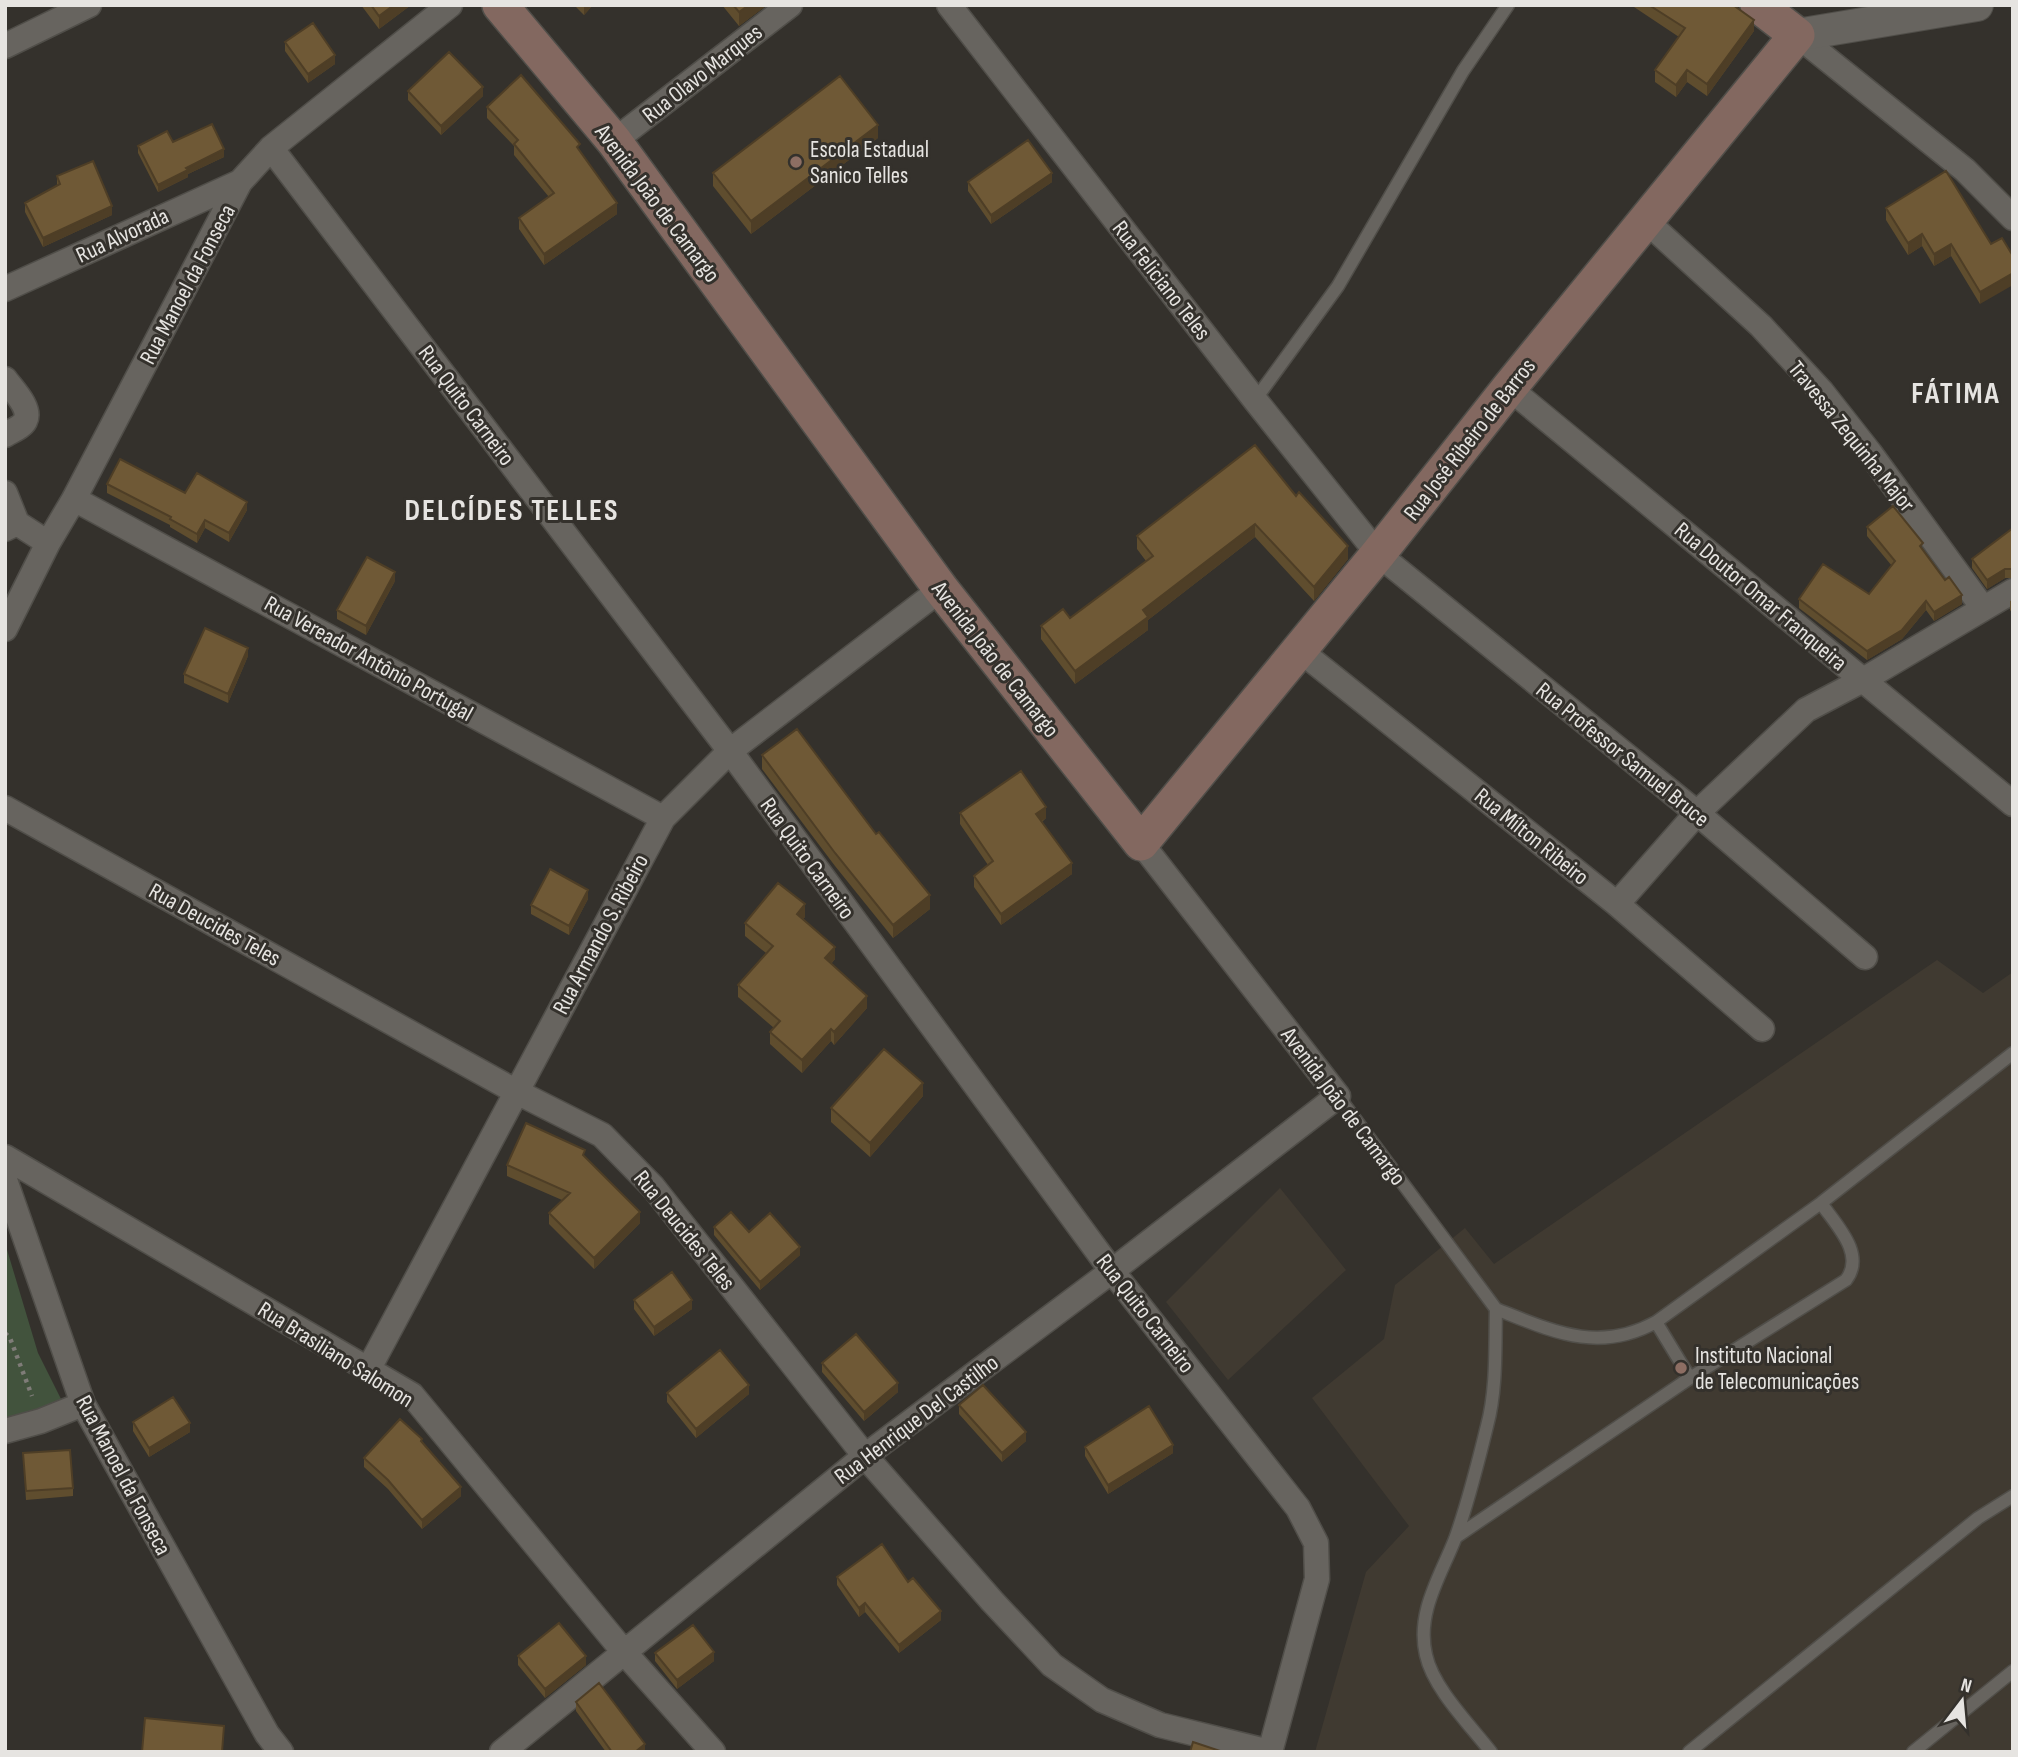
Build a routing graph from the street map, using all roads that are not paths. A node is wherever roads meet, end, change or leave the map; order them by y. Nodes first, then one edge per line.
1 (89, 5) edge
2 (450, 5) edge
3 (500, 5) edge
4 (790, 5) edge
5 (948, 5) edge
6 (1508, 5) edge
7 (1758, 5) edge
8 (1968, 6) edge
9 (1797, 35) junction
10 (5, 46) edge
11 (614, 141) junction
12 (271, 148) junction
13 (240, 182) junction
14 (2013, 218) edge
15 (1646, 220) junction
16 (5, 289) edge
17 (5, 379) edge
18 (1509, 388) junction
19 (1255, 400) junction
20 (5, 435) edge
21 (5, 493) edge
22 (75, 499) junction
23 (11, 526) edge
24 (48, 542) junction
25 (1378, 554) junction
26 (941, 589) junction
27 (2013, 591) edge
28 (1983, 608) junction
29 (5, 629) edge
30 (1298, 649) junction
31 (1863, 680) junction
32 (730, 751) junction
33 (2012, 801) edge
34 (5, 808) edge
35 (1697, 813) junction
36 (663, 818) junction
37 (1141, 844) junction
38 (1617, 904) junction
39 (1865, 957) dead end
40 (1762, 1030) dead end
41 (2013, 1053) edge
42 (515, 1091) junction
43 (1338, 1096) junction
44 (5, 1157) edge
45 (5, 1180) edge
46 (1821, 1203) junction
47 (1112, 1271) junction
48 (1496, 1309) junction
49 (1656, 1322) junction
50 (368, 1370) junction
51 (1690, 1378) junction
52 (83, 1404) junction
53 (5, 1431) edge
54 (865, 1456) junction
55 (2013, 1496) edge
56 (1456, 1537) junction
57 (624, 1652) junction
58 (2013, 1671) edge
59 (271, 1746) edge
60 (502, 1752) edge
61 (713, 1752) edge
62 (1270, 1752) edge
63 (1491, 1752) edge
64 (1689, 1752) edge
65 (1913, 1752) edge

1 - 10 street
2 - 12 street, Rua Manoel da Fonseca
3 - 11 main road, Avenida João de Camargo
4 - 11 street, Rua Olavo Marques
5 - 19 street, Rua Feliciano Teles
6 - 19 lane
7 - 9 main road
8 - 9 street
9 - 14 street
9 - 15 main road, Rua José Ribeiro de Barros
11 - 26 main road, Avenida João de Camargo
12 - 13 street, Rua Manoel da Fonseca
12 - 32 street, Rua Quito Carneiro
13 - 16 street, Rua Alvorada
13 - 22 street, Rua Manoel da Fonseca
15 - 18 main road, Rua José Ribeiro de Barros
15 - 28 street, Travessa Zequinha Major
17 - 20 street
18 - 25 main road, Rua José Ribeiro de Barros
18 - 31 street, Rua Doutor Omar Franqueira
19 - 25 street, Rua Feliciano Teles
21 - 23 street
22 - 24 street, Rua Manoel da Fonseca
22 - 36 street, Rua Vereador Antônio Portugal
23 - 24 street
24 - 29 street, Rua Manoel da Fonseca
25 - 30 main road, Rua José Ribeiro de Barros
25 - 35 street, Rua Professor Samuel Bruce
26 - 32 street, Rua Armando S. Ribeiro
26 - 37 main road, Avenida João de Camargo
27 - 28 street
28 - 31 street
30 - 37 main road, Rua José Ribeiro de Barros
30 - 38 street, Rua Mílton Ribeiro
31 - 33 street, Rua Doutor Omar Franqueira
31 - 35 street
32 - 36 street, Rua Armando S. Ribeiro
32 - 47 street, Rua Quito Carneiro
34 - 42 street, Rua Deucides Teles
35 - 38 street
35 - 39 street, Rua Professor Samuel Bruce
36 - 42 street, Rua Armando S. Ribeiro
37 - 43 street, Avenida João de Camargo
38 - 40 street, Rua Mílton Ribeiro
41 - 46 lane
42 - 50 street, Rua Armando S. Ribeiro
42 - 54 street, Rua Deucides Teles
43 - 47 street, Rua Henrique Del Castilho
43 - 48 lane, Avenida João de Camargo
44 - 50 street, Rua Brasiliano Salomon
45 - 52 street, Rua Manoel da Fonseca
46 - 49 lane
46 - 51 lane
47 - 54 street, Rua Henrique Del Castilho
47 - 62 street, Rua Quito Carneiro
48 - 49 lane
48 - 56 lane
49 - 51 lane
50 - 57 street, Rua Brasiliano Salomon
51 - 56 lane
52 - 53 street
52 - 59 street, Rua Manoel da Fonseca
54 - 57 street, Rua Henrique Del Castilho
54 - 62 street, Rua Deucides Teles
55 - 64 lane
56 - 63 lane
57 - 60 street, Rua Henrique Del Castilho
57 - 61 street, Rua Brasiliano Salomon
58 - 65 lane

